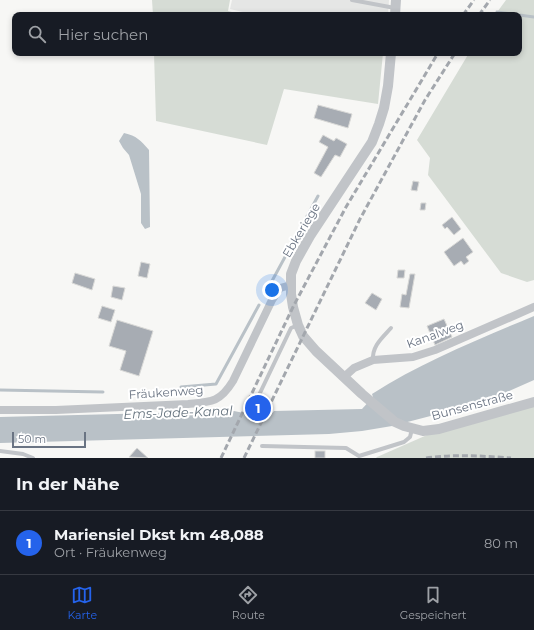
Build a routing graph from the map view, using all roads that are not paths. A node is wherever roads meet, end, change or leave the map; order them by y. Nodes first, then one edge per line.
1 (352, 0) edge
2 (395, 8) edge
3 (391, 56) edge
4 (291, 285) junction
5 (534, 307) edge
6 (298, 325) junction
7 (391, 328) dead end
8 (373, 360) junction
9 (344, 377) junction
10 (259, 395) dead end
11 (534, 402) edge
12 (0, 410) edge
13 (412, 429) junction
14 (262, 446) dead end
15 (0, 451) edge
16 (32, 458) edge

1 - 2 lane
3 - 4 street, Ebkeriege
4 - 6 street, Ebkeriege
4 - 12 street, Fräukenweg
5 - 8 street, Kanalweg
6 - 9 street, Ebkeriege
6 - 10 lane
7 - 8 lane
8 - 9 street, Kanalweg
9 - 13 street, Ebkeriege
11 - 13 street, Bunsenstraße
13 - 14 lane
15 - 16 lane

